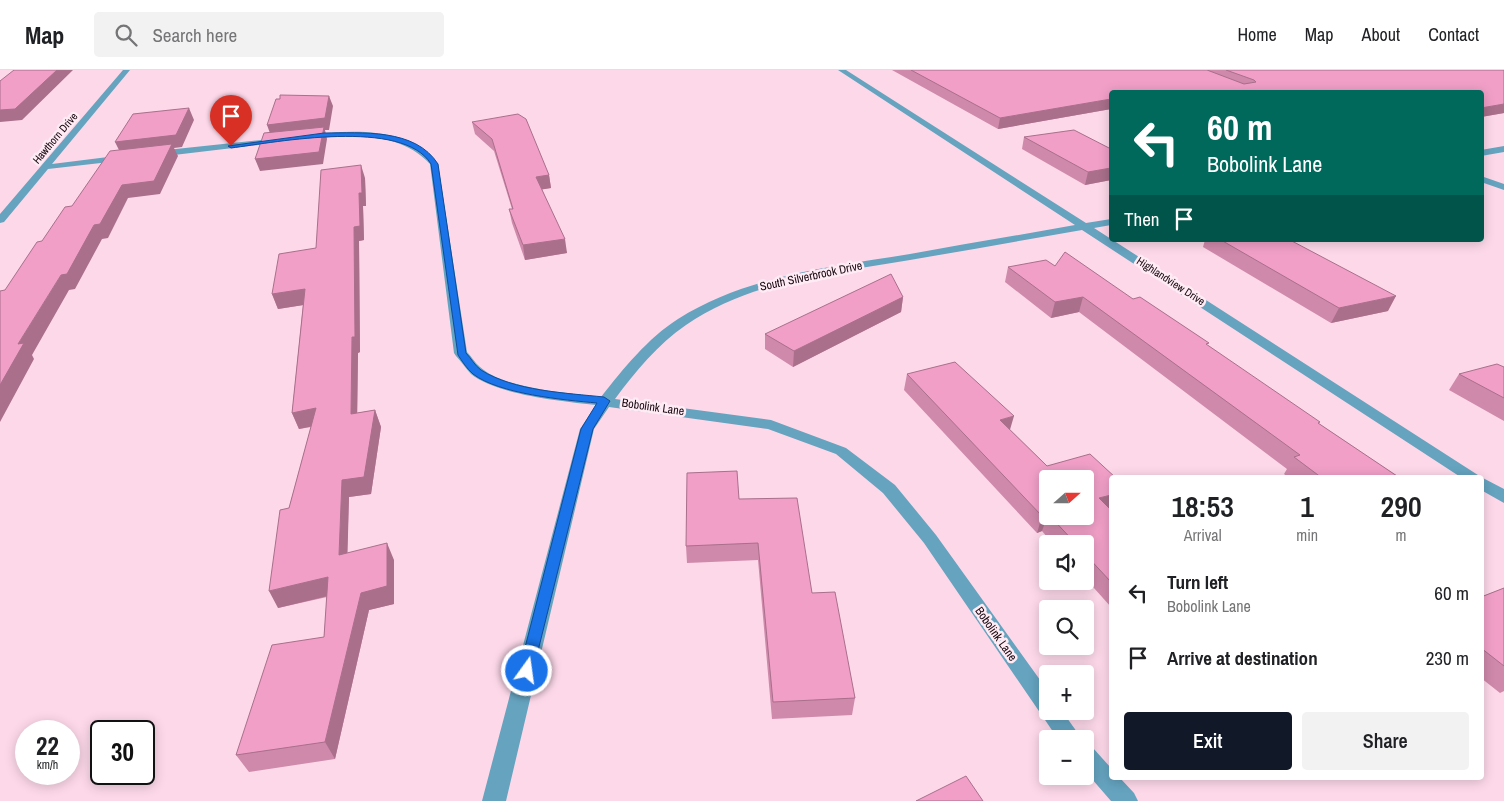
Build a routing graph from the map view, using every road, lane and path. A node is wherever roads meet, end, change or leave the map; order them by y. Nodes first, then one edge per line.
1 (127, 70) edge
2 (841, 70) edge
3 (1504, 149) edge
4 (1484, 152) edge
5 (46, 167) junction
6 (1484, 180) edge
7 (1504, 187) edge
8 (0, 220) edge
9 (1109, 222) edge
10 (1086, 227) junction
11 (1109, 242) edge
12 (1109, 242) edge
13 (604, 401) junction
14 (1469, 475) edge
15 (1484, 484) edge
16 (1504, 497) edge
17 (1039, 697) edge
18 (1056, 720) edge
19 (1064, 730) edge
20 (1094, 765) edge
21 (494, 801) edge
22 (1126, 801) edge

1 - 5 street, Hawthorn Drive
2 - 10 street, Highlandview Drive
3 - 4 street
5 - 8 street, Hawthorn Drive
5 - 13 street, Bobolink Lane
6 - 7 street
9 - 10 street, South Silverbrook Drive
10 - 11 street, Highlandview Drive
10 - 13 street, South Silverbrook Drive
12 - 14 street, Highlandview Drive
13 - 17 street, Bobolink Lane
13 - 21 street, South Silverbrook Drive
15 - 16 street
18 - 19 street, Bobolink Lane
20 - 22 street

